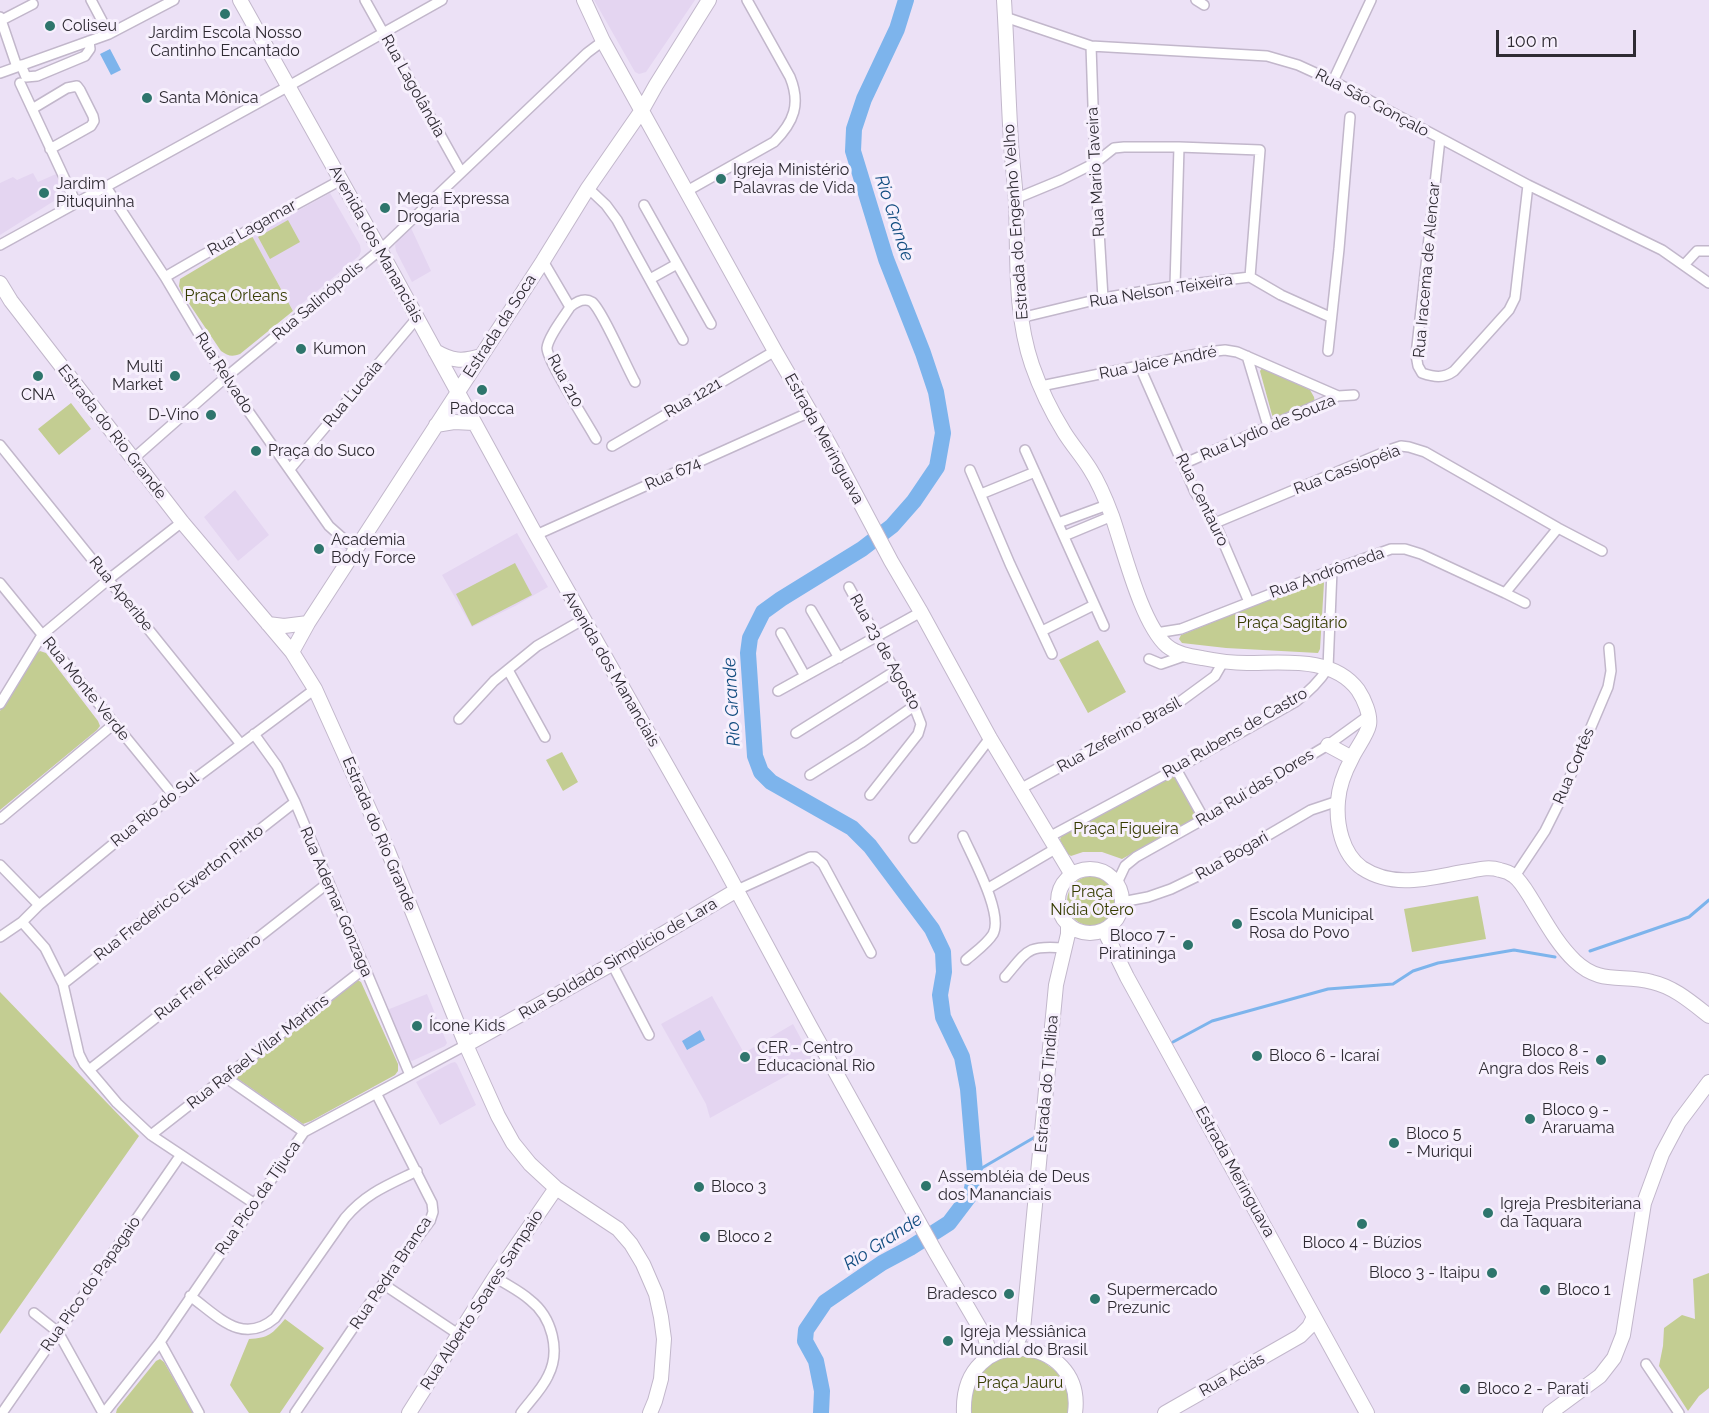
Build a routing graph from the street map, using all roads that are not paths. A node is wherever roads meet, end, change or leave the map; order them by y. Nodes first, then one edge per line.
1 (91, 0) edge
2 (174, 0) edge
3 (240, 0) edge
4 (365, 0) edge
5 (442, 0) edge
6 (584, 0) edge
7 (709, 0) edge
8 (747, 0) edge
9 (1004, 0) edge
10 (1371, 0) edge
11 (33, 4) dead end
12 (1005, 17) junction
13 (0, 19) edge
14 (383, 33) junction
15 (109, 34) junction
16 (89, 41) junction
17 (603, 41) junction
18 (1091, 46) junction
19 (19, 66) junction
20 (0, 73) edge
21 (1333, 81) junction
22 (20, 82) dead end
23 (287, 87) junction
24 (32, 109) junction
25 (642, 110) junction
26 (1350, 117) dead end
27 (1440, 139) junction
28 (1179, 147) junction
29 (50, 149) junction
30 (1095, 162) junction
31 (461, 172) junction
32 (340, 180) junction
33 (1528, 185) junction
34 (106, 187) junction
35 (588, 188) junction
36 (687, 191) junction
37 (1016, 200) junction
38 (76, 203) junction
39 (644, 205) dead end
40 (0, 245) edge
41 (380, 250) junction
42 (1709, 251) edge
43 (543, 261) junction
44 (676, 264) junction
45 (1684, 265) junction
46 (165, 277) junction
47 (1250, 277) junction
48 (650, 279) junction
49 (1709, 283) edge
50 (0, 284) edge
51 (1175, 286) junction
52 (1103, 298) junction
53 (570, 307) junction
54 (1330, 317) junction
55 (417, 318) junction
56 (1020, 318) junction
57 (711, 324) dead end
58 (683, 340) dead end
59 (435, 351) junction
60 (775, 351) junction
61 (1328, 351) dead end
62 (481, 356) junction
63 (1247, 357) junction
64 (1140, 367) junction
65 (225, 378) junction
66 (635, 382) dead end
67 (1041, 386) junction
68 (458, 392) junction
69 (1354, 395) dead end
70 (1338, 396) junction
71 (810, 412) junction
72 (474, 423) junction
73 (436, 425) junction
74 (1268, 426) junction
75 (596, 439) dead end
76 (0, 445) edge
77 (612, 446) dead end
78 (1025, 450) dead end
79 (133, 459) junction
80 (1184, 465) junction
81 (290, 469) junction
82 (970, 470) dead end
83 (1035, 472) junction
84 (981, 494) junction
85 (1109, 511) junction
86 (182, 522) junction
87 (1058, 523) junction
88 (1215, 524) junction
89 (1558, 528) junction
90 (536, 536) junction
91 (1064, 536) junction
92 (355, 549) junction
93 (1602, 551) dead end
94 (1332, 570) junction
95 (109, 579) junction
96 (0, 583) edge
97 (849, 587) dead end
98 (1505, 593) junction
99 (1249, 602) junction
100 (1525, 603) dead end
101 (1094, 605) junction
102 (811, 610) dead end
103 (921, 612) junction
104 (584, 619) junction
105 (308, 622) junction
106 (268, 624) junction
107 (1104, 626) dead end
108 (1181, 629) junction
109 (1042, 631) junction
110 (780, 633) dead end
111 (1156, 633) junction
112 (42, 635) junction
113 (877, 637) junction
114 (1167, 646) junction
115 (1609, 648) dead end
116 (292, 652) junction
117 (1052, 654) dead end
118 (1187, 655) junction
119 (839, 657) junction
120 (1149, 659) dead end
121 (1223, 662) junction
122 (1246, 663) junction
123 (1328, 668) junction
124 (508, 670) junction
125 (895, 671) junction
126 (805, 676) junction
127 (1215, 676) junction
128 (315, 689) junction
129 (778, 691) dead end
130 (0, 704) edge
131 (915, 706) junction
132 (1368, 716) junction
133 (459, 719) dead end
134 (114, 724) junction
135 (254, 734) junction
136 (796, 734) dead end
137 (545, 736) dead end
138 (990, 738) junction
139 (240, 743) junction
140 (1328, 746) junction
141 (1352, 758) junction
142 (1176, 769) junction
143 (810, 775) dead end
144 (1020, 789) junction
145 (172, 795) junction
146 (870, 795) dead end
147 (1338, 801) junction
148 (295, 802) junction
149 (0, 819) edge
150 (1204, 819) junction
151 (963, 836) dead end
152 (914, 838) dead end
153 (1052, 843) junction
154 (0, 865) edge
155 (1072, 874) junction
156 (1515, 876) junction
157 (328, 883) junction
158 (1117, 883) junction
159 (987, 889) junction
160 (737, 890) junction
161 (1122, 902) junction
162 (39, 905) junction
163 (22, 922) junction
164 (1074, 929) junction
165 (1104, 930) junction
166 (0, 938) edge
167 (1065, 947) junction
168 (871, 953) dead end
169 (966, 960) dead end
170 (612, 964) junction
171 (365, 968) junction
172 (1005, 977) dead end
173 (63, 984) junction
174 (1709, 1016) edge
175 (649, 1035) dead end
176 (466, 1045) junction
177 (89, 1070) junction
178 (410, 1075) junction
179 (225, 1077) junction
180 (1709, 1082) edge
181 (376, 1093) junction
182 (304, 1132) junction
183 (151, 1135) junction
184 (180, 1155) junction
185 (417, 1171) junction
186 (556, 1188) junction
187 (255, 1204) junction
188 (495, 1277) junction
189 (383, 1284) junction
190 (190, 1296) junction
191 (34, 1313) dead end
192 (1314, 1317) junction
193 (1023, 1330) junction
194 (58, 1332) junction
195 (458, 1334) junction
196 (1300, 1336) junction
197 (985, 1337) junction
198 (1326, 1338) junction
199 (160, 1342) junction
200 (1010, 1349) junction
201 (1033, 1350) junction
202 (987, 1358) junction
203 (1646, 1364) dead end
204 (5, 1412) edge
205 (1678, 1412) edge
206 (104, 1413) edge
207 (199, 1413) edge
208 (295, 1413) edge
209 (409, 1413) edge
210 (521, 1413) edge
211 (650, 1413) edge
212 (964, 1413) edge
213 (1075, 1413) edge
214 (1165, 1413) edge
215 (1367, 1413) edge
216 (1550, 1413) edge

1 - 15 street
2 - 15 street
3 - 23 street, Avenida dos Mananciais
4 - 14 street, Rua Lagolândia
5 - 14 street
6 - 17 street, Estrada Meringuava
7 - 25 street, Estrada da Soca
8 - 36 street
9 - 12 street, Estrada do Engenho Velho
10 - 21 street
11 - 13 street
12 - 18 street, Rua São Gonçalo
12 - 37 street, Estrada do Engenho Velho
13 - 19 street
14 - 23 street
14 - 31 street, Rua Lagolândia
15 - 16 street
16 - 19 street
16 - 19 street
17 - 25 street, Estrada Meringuava
17 - 31 street, Rua Salinópolis
18 - 21 street, Rua São Gonçalo
18 - 30 street, Rua Mario Taveira
19 - 20 street
21 - 27 street, Rua São Gonçalo
22 - 24 street
23 - 32 street, Avenida dos Mananciais
23 - 34 street
24 - 29 street
24 - 29 street
25 - 35 street, Estrada da Soca
25 - 36 street, Estrada Meringuava
26 - 54 street
27 - 33 street, Rua São Gonçalo
27 - 33 street, Rua Iracema de Alencar
28 - 30 street
28 - 47 street
28 - 51 street
29 - 38 street
30 - 37 street
30 - 52 street, Rua Mario Taveira
31 - 41 street, Rua Salinópolis
32 - 41 street, Avenida dos Mananciais
32 - 46 street, Rua Lagamar
33 - 45 street, Rua São Gonçalo
34 - 38 street
34 - 46 street, Rua Relvado
35 - 43 street, Estrada da Soca
35 - 48 street
36 - 60 street, Estrada Meringuava
37 - 56 street, Estrada do Engenho Velho
38 - 40 street
39 - 44 street
41 - 55 street, Avenida dos Mananciais
41 - 65 street, Rua Salinópolis
42 - 45 street
43 - 53 street
43 - 62 street, Estrada da Soca
44 - 48 street
44 - 57 street
45 - 49 street, Rua São Gonçalo
46 - 65 street, Rua Relvado
47 - 51 street, Rua Nelson Teixeira
47 - 54 street, Rua Nelson Teixeira
48 - 58 street
50 - 79 street, Estrada do Rio Grande
51 - 52 street, Rua Nelson Teixeira
52 - 56 street, Rua Nelson Teixeira
53 - 66 street
53 - 75 street, Rua 210
54 - 61 street
55 - 59 street, Avenida dos Mananciais
55 - 81 street, Rua Lucaia
56 - 67 street, Estrada do Engenho Velho
59 - 62 street
59 - 68 street, Avenida dos Mananciais
60 - 71 street, Estrada Meringuava
60 - 77 street, Rua 1221
62 - 68 street, Estrada da Soca
63 - 64 street, Rua Jaice André
63 - 70 street, Rua Jaice André
63 - 74 street
64 - 67 street, Rua Jaice André
64 - 80 street, Rua Centauro
65 - 79 street, Rua Salinópolis
65 - 81 street, Rua Relvado
67 - 85 street, Estrada do Engenho Velho
68 - 72 street, Avenida dos Mananciais
68 - 73 street, Estrada da Soca
69 - 70 street, Rua Lydio de Souza
70 - 74 street, Rua Lydio de Souza
71 - 90 street, Rua 674
71 - 103 street, Estrada Meringuava
72 - 73 street
72 - 90 street, Avenida dos Mananciais
73 - 92 street, Estrada da Soca
74 - 80 street, Rua Lydio de Souza
76 - 95 street, Rua Aperibe
78 - 83 street
79 - 86 street, Estrada do Rio Grande
80 - 88 street, Rua Centauro
81 - 92 street, Rua Relvado
82 - 84 street
83 - 84 street
83 - 87 street
84 - 109 street
85 - 87 street
85 - 91 street
85 - 111 street, Estrada do Engenho Velho
86 - 95 street
86 - 106 street, Estrada do Rio Grande
87 - 91 street
88 - 89 street, Rua Cassiopéia
88 - 99 street, Rua Centauro
89 - 93 street, Rua Cassiopéia
89 - 98 street
90 - 104 street, Avenida dos Mananciais
91 - 101 street
92 - 105 street, Estrada da Soca
94 - 98 street, Rua Andrômeda
94 - 99 street, Rua Andrômeda
94 - 123 street
95 - 112 street
95 - 139 street, Rua Aperibe
96 - 112 street, Rua Monte Verde
97 - 113 street, Rua 23 de Agosto
98 - 100 street, Rua Andrômeda
99 - 108 street, Rua Andrômeda
101 - 107 street
101 - 109 street
102 - 119 street
103 - 113 street
103 - 138 street, Estrada Meringuava
104 - 124 street
104 - 160 street, Avenida dos Mananciais
105 - 106 street
105 - 116 street, Estrada da Soca
106 - 116 street, Estrada do Rio Grande
108 - 111 street, Rua Andrômeda
108 - 114 street, Rua Andrômeda
109 - 117 street
110 - 126 street
111 - 114 street, Estrada do Engenho Velho
112 - 130 street
112 - 134 street, Rua Monte Verde
113 - 119 street
113 - 125 street, Rua 23 de Agosto
114 - 118 street, Estrada do Engenho Velho
115 - 156 street, Rua Cortês
116 - 128 street, Estrada do Rio Grande
118 - 120 street
118 - 121 street, Estrada do Engenho Velho
119 - 126 street
121 - 122 street, Estrada do Engenho Velho
121 - 127 street, Rua Zeferino Brasil
122 - 123 street, Estrada do Engenho Velho
122 - 127 street, Rua Zeferino Brasil
123 - 132 street, Estrada do Engenho Velho
123 - 142 street, Rua Rubens de Castro
124 - 133 street
124 - 137 street
125 - 131 street, Rua 23 de Agosto
125 - 136 street
126 - 129 street
127 - 144 street, Rua Zeferino Brasil
128 - 135 street, Rua Rio do Sul
128 - 176 street, Estrada do Rio Grande
131 - 143 street
131 - 146 street, Rua 23 de Agosto
132 - 140 street, Rua Rui das Dores
132 - 141 street
134 - 145 street, Rua Monte Verde
134 - 149 street
135 - 139 street, Rua Rio do Sul
135 - 148 street, Rua Ademar Gonzaga
138 - 144 street, Estrada Meringuava
138 - 152 street
139 - 145 street, Rua Rio do Sul
140 - 141 street
140 - 150 street, Rua Rui das Dores
141 - 147 street
142 - 150 street
142 - 153 street, Rua Rubens de Castro
144 - 153 street, Estrada Meringuava
145 - 162 street, Rua Rio do Sul
147 - 156 street
147 - 161 street, Rua Bogari
148 - 157 street, Rua Ademar Gonzaga
148 - 173 street, Rua Frederico Ewerton Pinto
150 - 158 street, Rua Rui das Dores
151 - 159 street
153 - 155 street, Estrada Meringuava
153 - 159 street, Rua Rubens de Castro
154 - 162 street
155 - 158 street
155 - 164 street
156 - 174 street
157 - 171 street, Rua Ademar Gonzaga
157 - 177 street, Rua Frei Feliciano
158 - 161 street
159 - 169 street
160 - 168 street
160 - 170 street, Rua Soldado Simplício de Lara
160 - 197 street, Avenida dos Mananciais
161 - 165 street
162 - 163 street, Rua Rio do Sul
163 - 166 street, Rua Rio do Sul
163 - 173 street
164 - 165 street
164 - 167 street, Estrada do Tindiba
165 - 192 street, Estrada Meringuava
167 - 172 street
167 - 193 street, Estrada do Tindiba
170 - 175 street
170 - 176 street, Rua Soldado Simplício de Lara
171 - 178 street, Rua Ademar Gonzaga
171 - 179 street, Rua Rafael Vilar Martins
173 - 177 street
176 - 178 street, Rua Pico da Tijuca
176 - 186 street, Estrada do Rio Grande
177 - 183 street
178 - 181 street, Rua Pico da Tijuca
179 - 182 street
179 - 183 street, Rua Rafael Vilar Martins
180 - 216 street
181 - 182 street, Rua Pico da Tijuca
181 - 185 street, Rua Pedra Branca
182 - 187 street, Rua Pico da Tijuca
183 - 184 street
184 - 187 street
184 - 194 street, Rua Pico do Papagaio
185 - 189 street, Rua Pedra Branca
185 - 190 street
186 - 188 street, Rua Alberto Soares Sampaio
186 - 211 street, Estrada do Rio Grande
187 - 190 street, Rua Pico da Tijuca
188 - 195 street, Rua Alberto Soares Sampaio
188 - 210 street
189 - 195 street
189 - 208 street, Rua Pedra Branca
190 - 199 street, Rua Pico da Tijuca
191 - 194 street
192 - 196 street, Rua Aciás
192 - 198 street, Estrada Meringuava
193 - 200 street, Estrada do Tindiba
193 - 201 street
194 - 204 street, Rua Pico do Papagaio
194 - 206 street
195 - 209 street, Rua Alberto Soares Sampaio
196 - 198 street
196 - 214 street, Rua Aciás
197 - 200 street, Avenida dos Mananciais
197 - 202 street, Avenida dos Mananciais
198 - 215 street, Estrada Meringuava
199 - 206 street, Rua Pico da Tijuca
199 - 207 street
200 - 201 street
200 - 202 street
201 - 213 street
202 - 212 street
203 - 205 street

